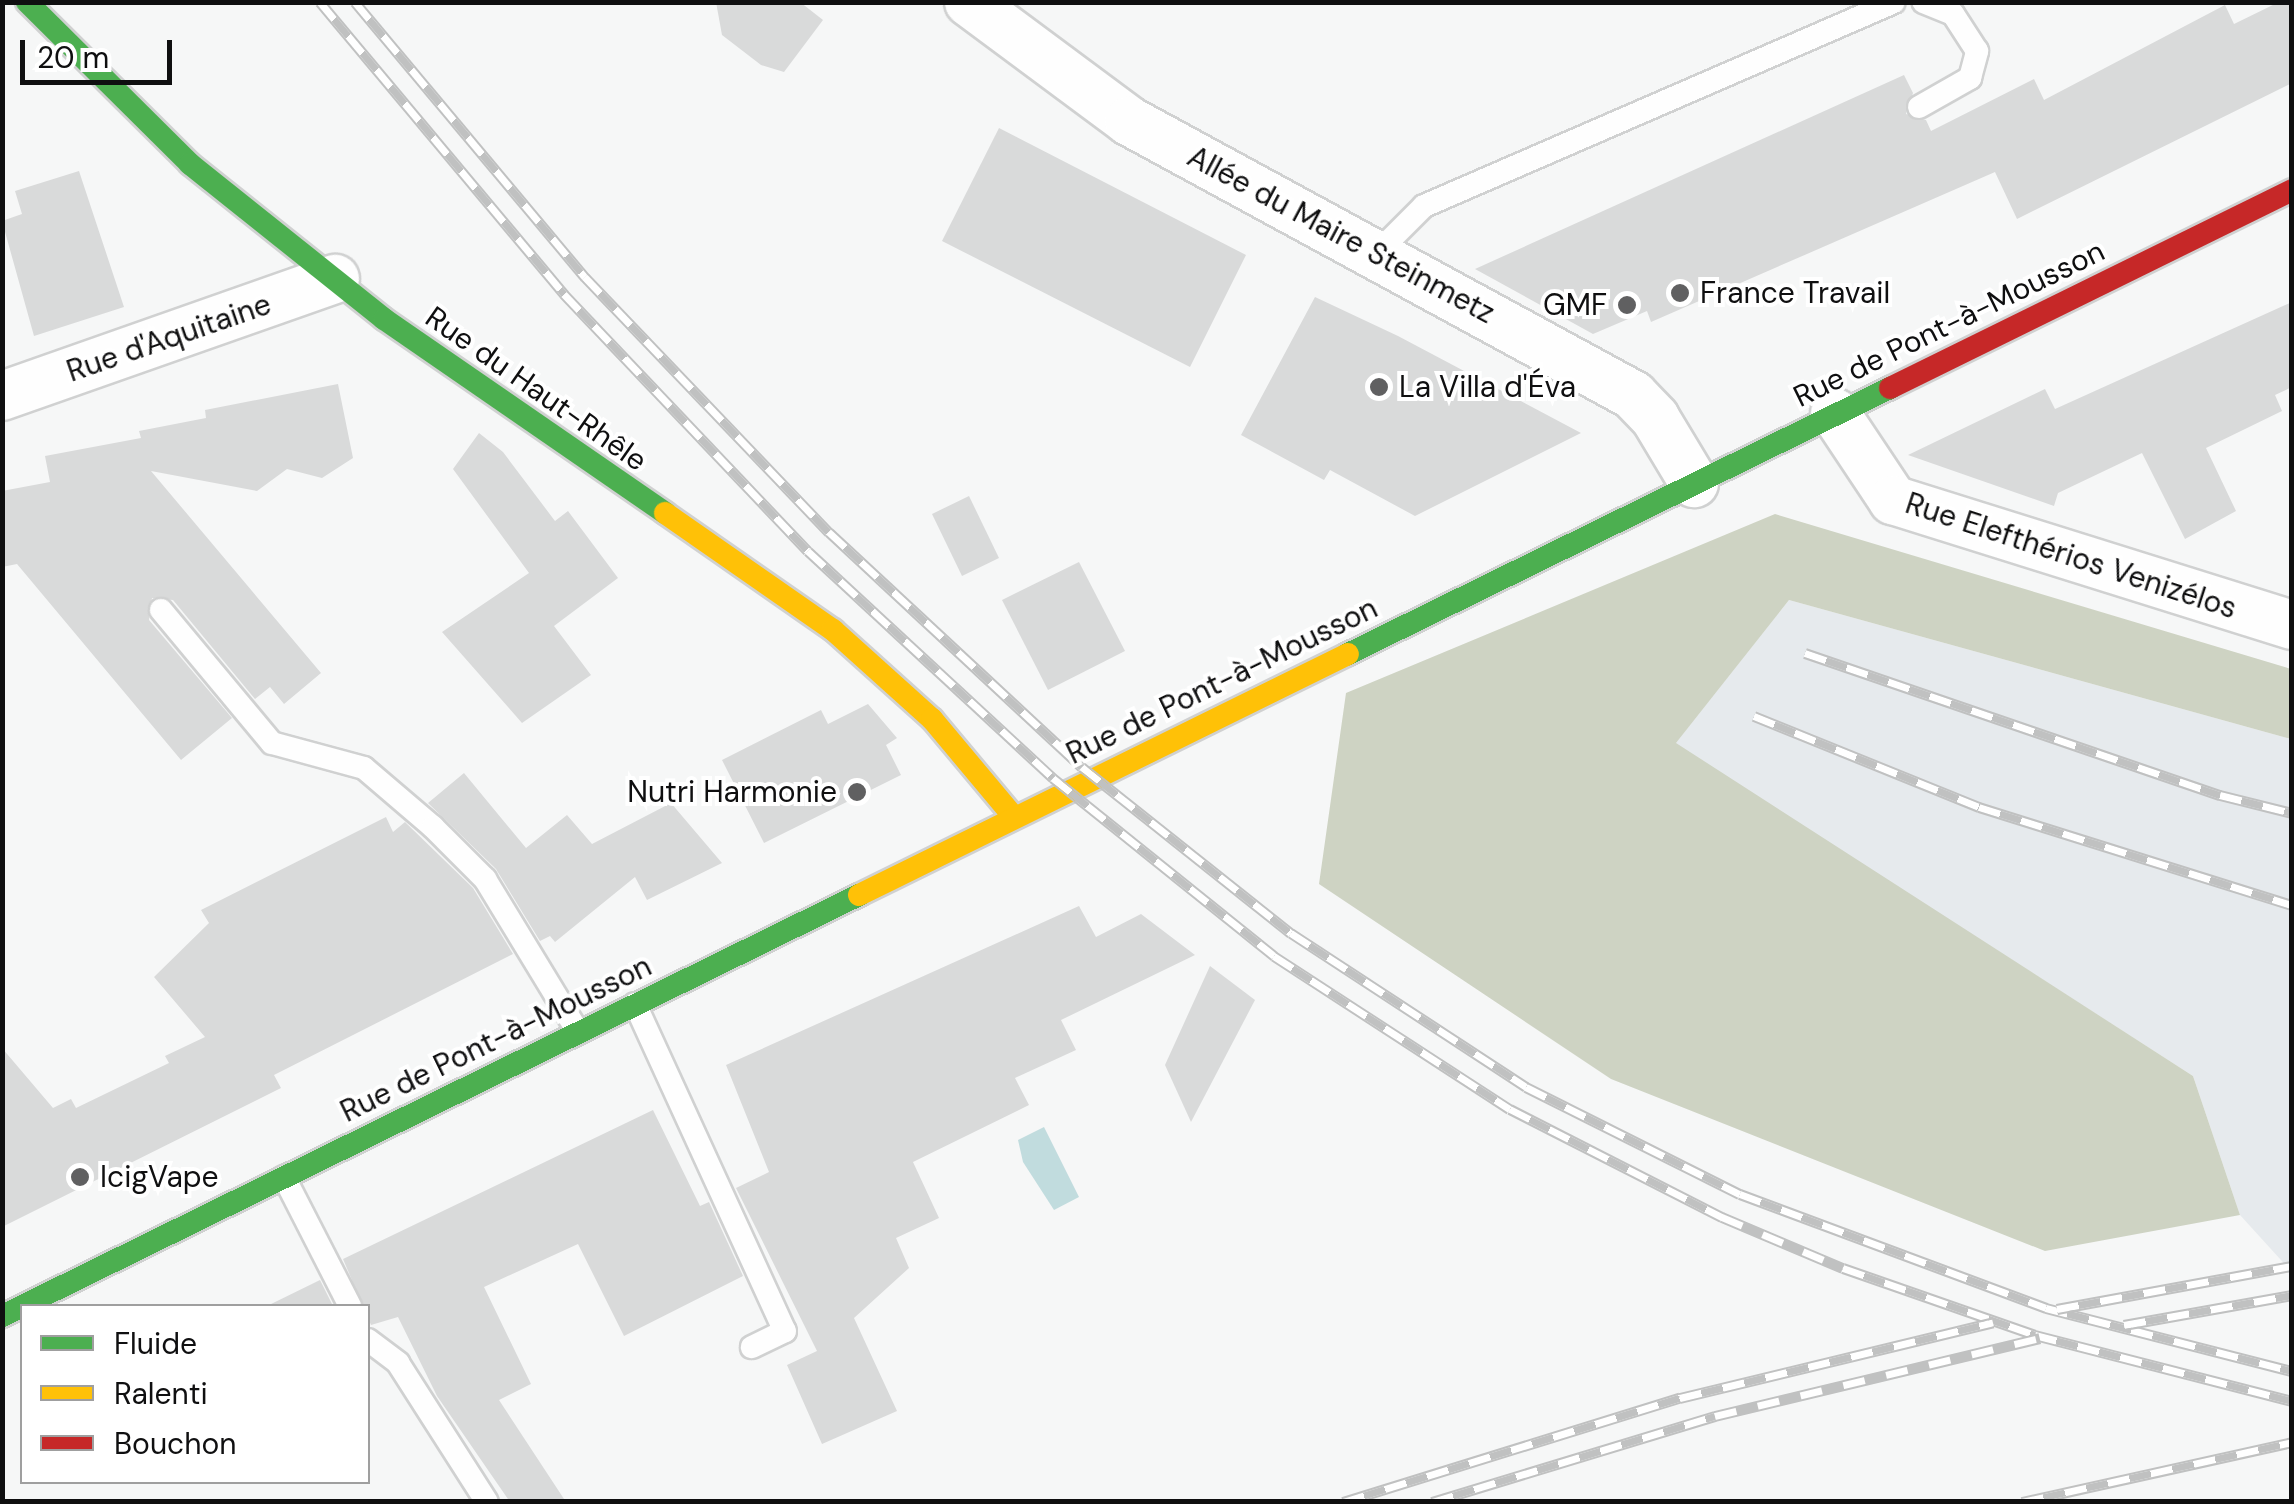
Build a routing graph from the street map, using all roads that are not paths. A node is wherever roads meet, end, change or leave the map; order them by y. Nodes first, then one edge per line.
1 (27, 2) edge
2 (969, 2) edge
3 (1894, 2) edge
4 (1923, 2) edge
5 (1920, 106) dead end
6 (2292, 190) edge
7 (1377, 253) junction
8 (335, 278) junction
9 (2, 396) edge
10 (1835, 413) junction
11 (1694, 483) junction
12 (162, 610) dead end
13 (2292, 625) edge
14 (1014, 818) junction
15 (635, 1004) junction
16 (578, 1032) junction
17 (284, 1176) junction
18 (26, 1304) edge
19 (349, 1304) edge
20 (370, 1342) edge
21 (752, 1347) dead end
22 (487, 1502) edge

1 - 8 main road, Rue du Haut-Rhêle
2 - 7 street, Allée du Maire Steinmetz
3 - 7 lane
4 - 5 lane
6 - 10 main road, Rue de Pont-à-Mousson
7 - 11 street, Allée du Maire Steinmetz
8 - 9 street, Rue d'Aquitaine
8 - 14 main road, Rue du Haut-Rhêle
10 - 11 main road, Rue de Pont-à-Mousson
10 - 13 street, Rue Elefthérios Venizélos
11 - 14 main road, Rue de Pont-à-Mousson
12 - 16 lane
14 - 15 main road, Rue de Pont-à-Mousson
15 - 16 main road, Rue de Pont-à-Mousson
15 - 21 lane
16 - 17 main road, Rue de Pont-à-Mousson
17 - 18 main road, Rue de Pont-à-Mousson
17 - 19 lane
20 - 22 lane

